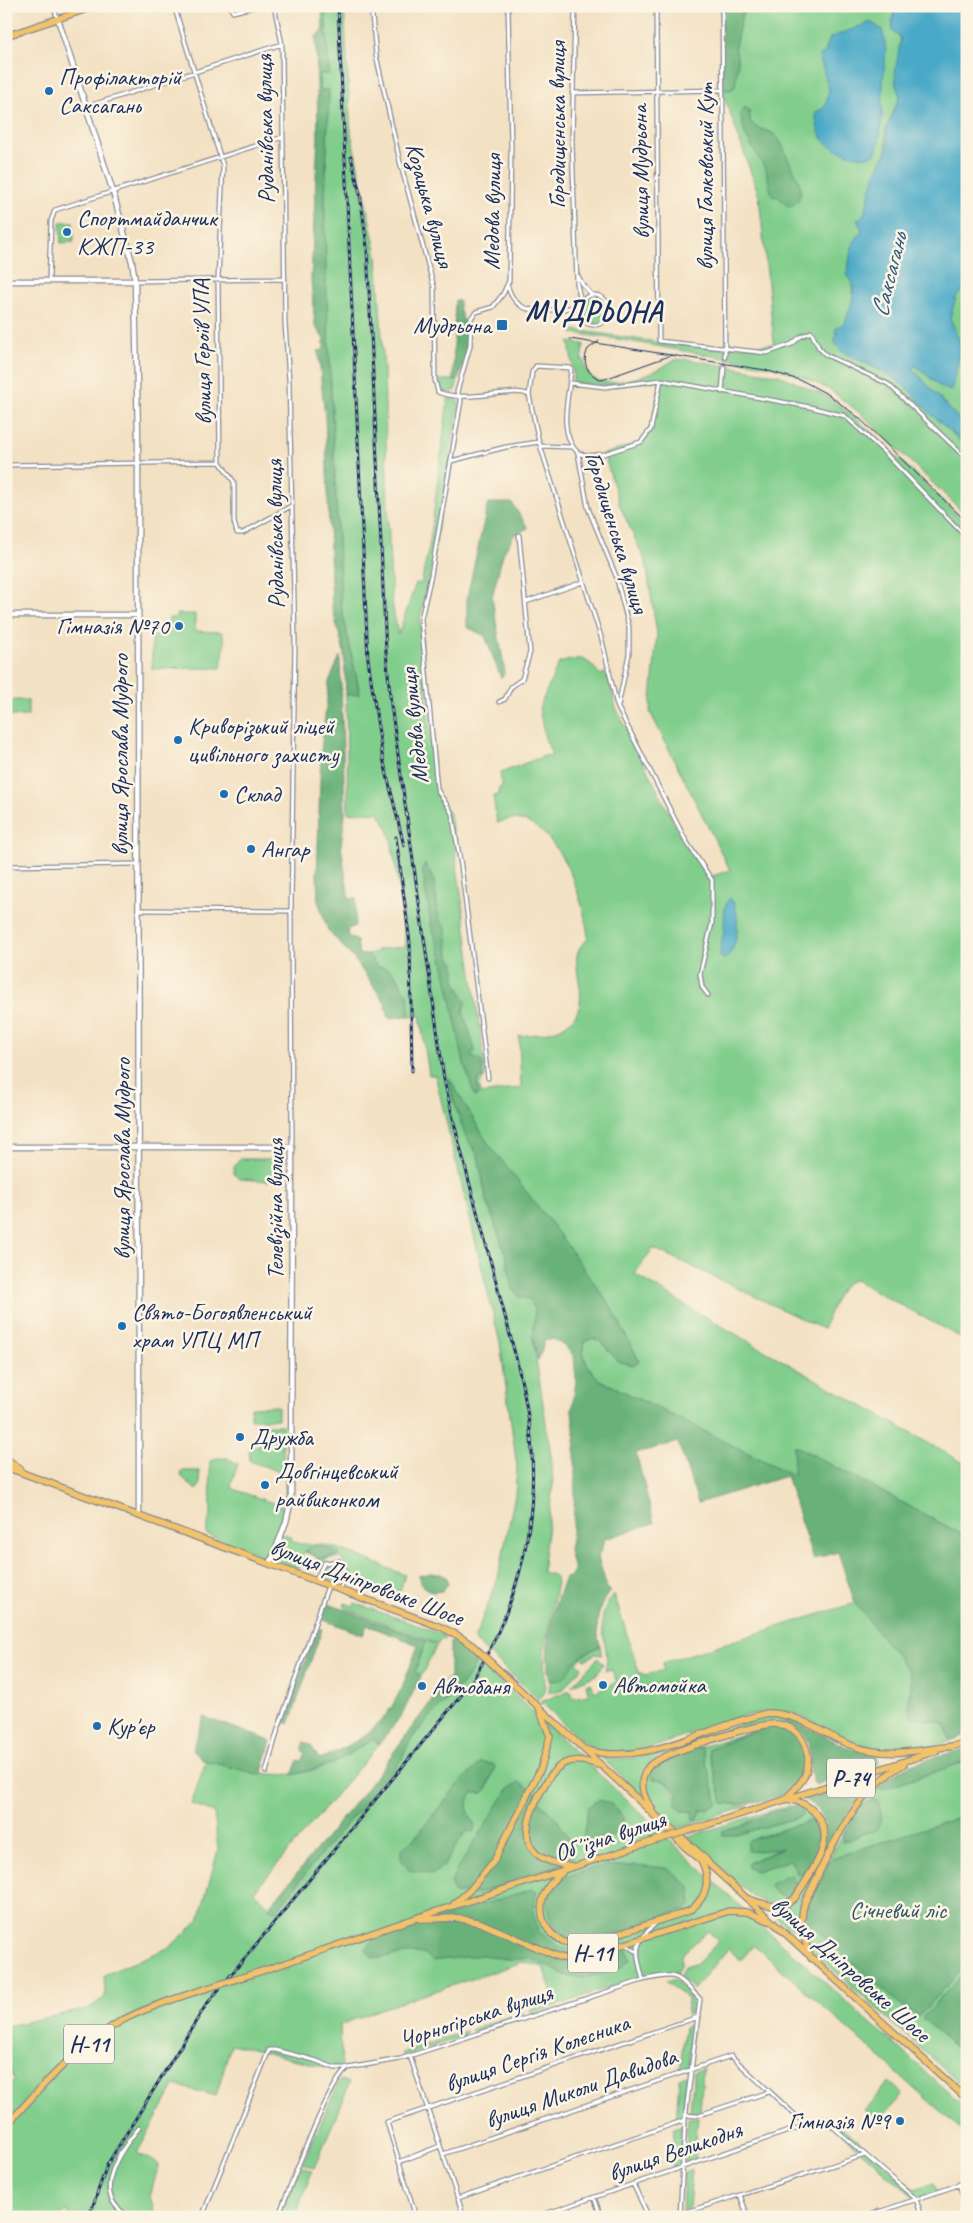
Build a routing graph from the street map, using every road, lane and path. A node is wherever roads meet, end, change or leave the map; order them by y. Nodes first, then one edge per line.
1 (54, 6) edge
2 (96, 6) edge
3 (230, 6) edge
4 (257, 6) edge
5 (274, 6) edge
6 (371, 6) edge
7 (508, 6) edge
8 (575, 6) edge
9 (656, 6) edge
10 (722, 6) edge
11 (175, 9) dead end
12 (58, 18) junction
13 (6, 36) edge
14 (282, 44) junction
15 (195, 72) junction
16 (656, 90) junction
17 (722, 90) junction
18 (572, 93) junction
19 (86, 107) junction
20 (283, 137) junction
21 (222, 156) junction
22 (113, 192) junction
23 (578, 274) junction
24 (285, 279) junction
25 (218, 280) junction
26 (6, 281) edge
27 (49, 281) junction
28 (135, 282) junction
29 (508, 287) junction
30 (592, 296) junction
31 (581, 302) junction
32 (579, 307) junction
33 (723, 348) junction
34 (725, 356) tunnel mouth
35 (724, 367) tunnel mouth
36 (662, 380) junction
37 (570, 383) junction
38 (722, 392) junction
39 (529, 395) junction
40 (459, 397) junction
41 (540, 444) junction
42 (572, 447) junction
43 (578, 453) junction
44 (967, 459) edge
45 (451, 461) junction
46 (220, 462) junction
47 (6, 465) edge
48 (138, 465) junction
49 (291, 506) junction
50 (519, 535) dead end
51 (967, 538) edge
52 (583, 582) junction
53 (526, 602) junction
54 (6, 615) edge
55 (137, 615) junction
56 (499, 702) dead end
57 (617, 706) junction
58 (137, 864) junction
59 (6, 866) edge
60 (139, 910) junction
61 (291, 911) junction
62 (708, 995) dead end
63 (488, 1078) dead end
64 (6, 1147) edge
65 (140, 1147) junction
66 (292, 1147) junction
67 (6, 1458) edge
68 (6, 1467) edge
69 (25, 1472) junction
70 (139, 1515) junction
71 (270, 1564) junction
72 (316, 1580) junction
73 (328, 1585) junction
74 (340, 1590) junction
75 (538, 1706) junction
76 (967, 1742) edge
77 (952, 1746) junction
78 (584, 1749) junction
79 (915, 1758) junction
80 (603, 1767) junction
81 (266, 1772) dead end
82 (786, 1798) junction
83 (646, 1807) junction
84 (654, 1811) junction
85 (701, 1860) junction
86 (710, 1865) junction
87 (575, 1867) junction
88 (746, 1898) junction
89 (450, 1907) junction
90 (413, 1919) junction
91 (657, 1922) junction
92 (774, 1924) junction
93 (607, 1939) junction
94 (640, 1939) junction
95 (625, 1944) junction
96 (636, 1951) junction
97 (812, 1960) junction
98 (643, 1980) junction
99 (698, 2016) junction
100 (410, 2056) junction
101 (348, 2068) junction
102 (691, 2070) junction
103 (769, 2092) junction
104 (967, 2099) edge
105 (428, 2108) junction
106 (686, 2115) junction
107 (685, 2120) junction
108 (806, 2125) junction
109 (6, 2126) edge
110 (139, 2128) dead end
111 (440, 2146) junction
112 (443, 2154) junction
113 (866, 2155) junction
114 (399, 2162) junction
115 (682, 2167) junction
116 (967, 2182) edge
117 (632, 2184) junction
118 (959, 2184) junction
119 (740, 2195) junction
120 (594, 2197) junction
121 (458, 2198) junction
122 (916, 2199) junction
123 (967, 2208) edge
124 (554, 2211) junction
125 (880, 2212) junction
126 (680, 2216) edge
127 (130, 2217) edge
128 (202, 2217) edge
129 (278, 2217) edge
130 (416, 2217) edge
131 (464, 2217) edge
132 (536, 2217) edge
133 (556, 2217) edge
134 (601, 2217) edge
135 (649, 2217) edge
136 (748, 2217) edge
137 (864, 2217) edge
138 (881, 2217) edge
139 (922, 2217) edge

1 - 12 street, вулиця Ярослава Мудрого
2 - 12 main road
3 - 4 street
5 - 14 street, Руданівська вулиця
6 - 40 street, Козацька вулиця
7 - 29 street, Медова вулиця
8 - 18 street, Городищенська вулиця
9 - 16 street, вулиця Мудрьона
10 - 17 street, вулиця Галковський Кут
11 - 15 street, вулиця Героїв УПА
12 - 13 main road
12 - 19 street, вулиця Ярослава Мудрого
14 - 15 street
14 - 20 street, Руданівська вулиця
15 - 19 street
15 - 21 street, вулиця Героїв УПА
16 - 17 street
16 - 18 street
16 - 33 street, вулиця Мудрьона
17 - 33 street, вулиця Галковський Кут
18 - 23 street, Городищенська вулиця
19 - 22 street, вулиця Ярослава Мудрого
20 - 21 street
20 - 24 street, Руданівська вулиця
21 - 22 street
21 - 25 street, вулиця Героїв УПА
22 - 27 street
22 - 28 street, вулиця Ярослава Мудрого
23 - 30 street, Городищенська вулиця
23 - 31 street, Городищенська вулиця
24 - 25 street
24 - 49 street, Руданівська вулиця
25 - 28 street
25 - 46 street, вулиця Героїв УПА
26 - 27 street
27 - 28 street
28 - 48 street, вулиця Ярослава Мудрого
29 - 32 street
29 - 40 street, Медова вулиця
30 - 31 street
30 - 32 street, Городищенська вулиця
31 - 32 street, Городищенська вулиця
33 - 34 street, вулиця Галковський Кут
33 - 44 street
35 - 38 street
36 - 37 street
36 - 38 street
36 - 43 street
37 - 39 street, Городищенська вулиця
37 - 42 street, Городищенська вулиця
38 - 51 street
39 - 40 street
39 - 41 street
40 - 45 street, Медова вулиця
41 - 42 street
41 - 45 street
41 - 52 street
42 - 43 street, Городищенська вулиця
43 - 57 street, Городищенська вулиця
45 - 63 street, Медова вулиця
46 - 48 street
46 - 49 street
47 - 48 street
48 - 55 street, вулиця Ярослава Мудрого
49 - 61 street, Руданівська вулиця
50 - 53 street
52 - 53 street
52 - 57 street
53 - 56 street
54 - 55 street
55 - 58 street, вулиця Ярослава Мудрого
57 - 62 street
58 - 59 street
58 - 60 street, вулиця Ярослава Мудрого
60 - 61 street
60 - 65 street, вулиця Ярослава Мудрого
61 - 66 street, Телевізійна вулиця
64 - 65 street
65 - 66 street
65 - 70 street, вулиця Ярослава Мудрого
66 - 71 street, Телевізійна вулиця
67 - 69 main road
68 - 69 main road
69 - 70 main road, вулиця Дніпровське Шосе
70 - 71 main road, вулиця Дніпровське Шосе
71 - 72 main road, вулиця Дніпровське Шосе
72 - 73 main road, вулиця Дніпровське Шосе
72 - 74 street
73 - 74 main road, вулиця Дніпровське Шосе
73 - 81 street
74 - 75 main road, вулиця Дніпровське Шосе, bridge
75 - 78 main road, вулиця Дніпровське Шосе
75 - 89 main road
76 - 77 main road, Обʼїзна вулиця / Р-74
77 - 78 main road
77 - 79 main road, Обʼїзна вулиця / Р-74
78 - 80 main road, вулиця Дніпровське Шосе
79 - 82 main road, Обʼїзна вулиця / Р-74
79 - 97 main road
80 - 83 main road, вулиця Дніпровське Шосе
80 - 87 main road
82 - 84 main road, Н-11
82 - 87 main road, Обʼїзна вулиця / Н-11, bridge
82 - 88 main road
83 - 84 main road, вулиця Дніпровське Шосе
83 - 85 main road, вулиця Дніпровське Шосе
84 - 86 main road, вулиця Дніпровське Шосе / Н-11
85 - 86 main road, вулиця Дніпровське Шосе
85 - 91 main road
86 - 88 main road, вулиця Дніпровське Шосе / Н-11
87 - 89 main road, Обʼїзна вулиця / Н-11
87 - 93 main road
88 - 92 main road, вулиця Дніпровське Шосе / Н-11
89 - 90 main road, Обʼїзна вулиця / Н-11
90 - 95 main road, Н-11
90 - 109 main road, Обʼїзна вулиця / Н-11, bridge
91 - 93 main road
91 - 94 street
92 - 94 main road, Н-11
92 - 97 main road, вулиця Дніпровське Шосе / Н-11
93 - 95 street
94 - 95 main road, Н-11
94 - 96 street
95 - 96 street
96 - 98 street
97 - 104 main road, вулиця Дніпровське Шосе / Н-11
98 - 99 street, Чорногірська вулиця
98 - 100 street, Чорногірська вулиця
99 - 102 street
99 - 105 street, вулиця Сергія Колесника
100 - 101 street, Чорногірська вулиця
100 - 105 street
101 - 128 street
101 - 129 street
102 - 103 street, вулиця Миколи Давидова
102 - 106 street
102 - 112 street, вулиця Миколи Давидова
103 - 106 street
103 - 108 street
105 - 111 street
105 - 114 street, вулиця Сергія Колесника
106 - 107 street
107 - 115 street
107 - 121 street
108 - 113 street, вулиця Великодня
108 - 115 street, вулиця Великодня
110 - 127 street
111 - 112 street
111 - 114 street
112 - 121 street
113 - 119 street
113 - 122 street
114 - 130 street
115 - 117 street, вулиця Великодня
115 - 126 street
116 - 118 street
117 - 120 street, вулиця Великодня
117 - 135 street
118 - 122 street
118 - 123 street
119 - 126 street
119 - 136 street
120 - 124 street, вулиця Великодня
120 - 134 street
121 - 131 street
122 - 125 street
122 - 139 street
124 - 132 street, вулиця Великодня
124 - 133 street
125 - 137 street
125 - 138 street

